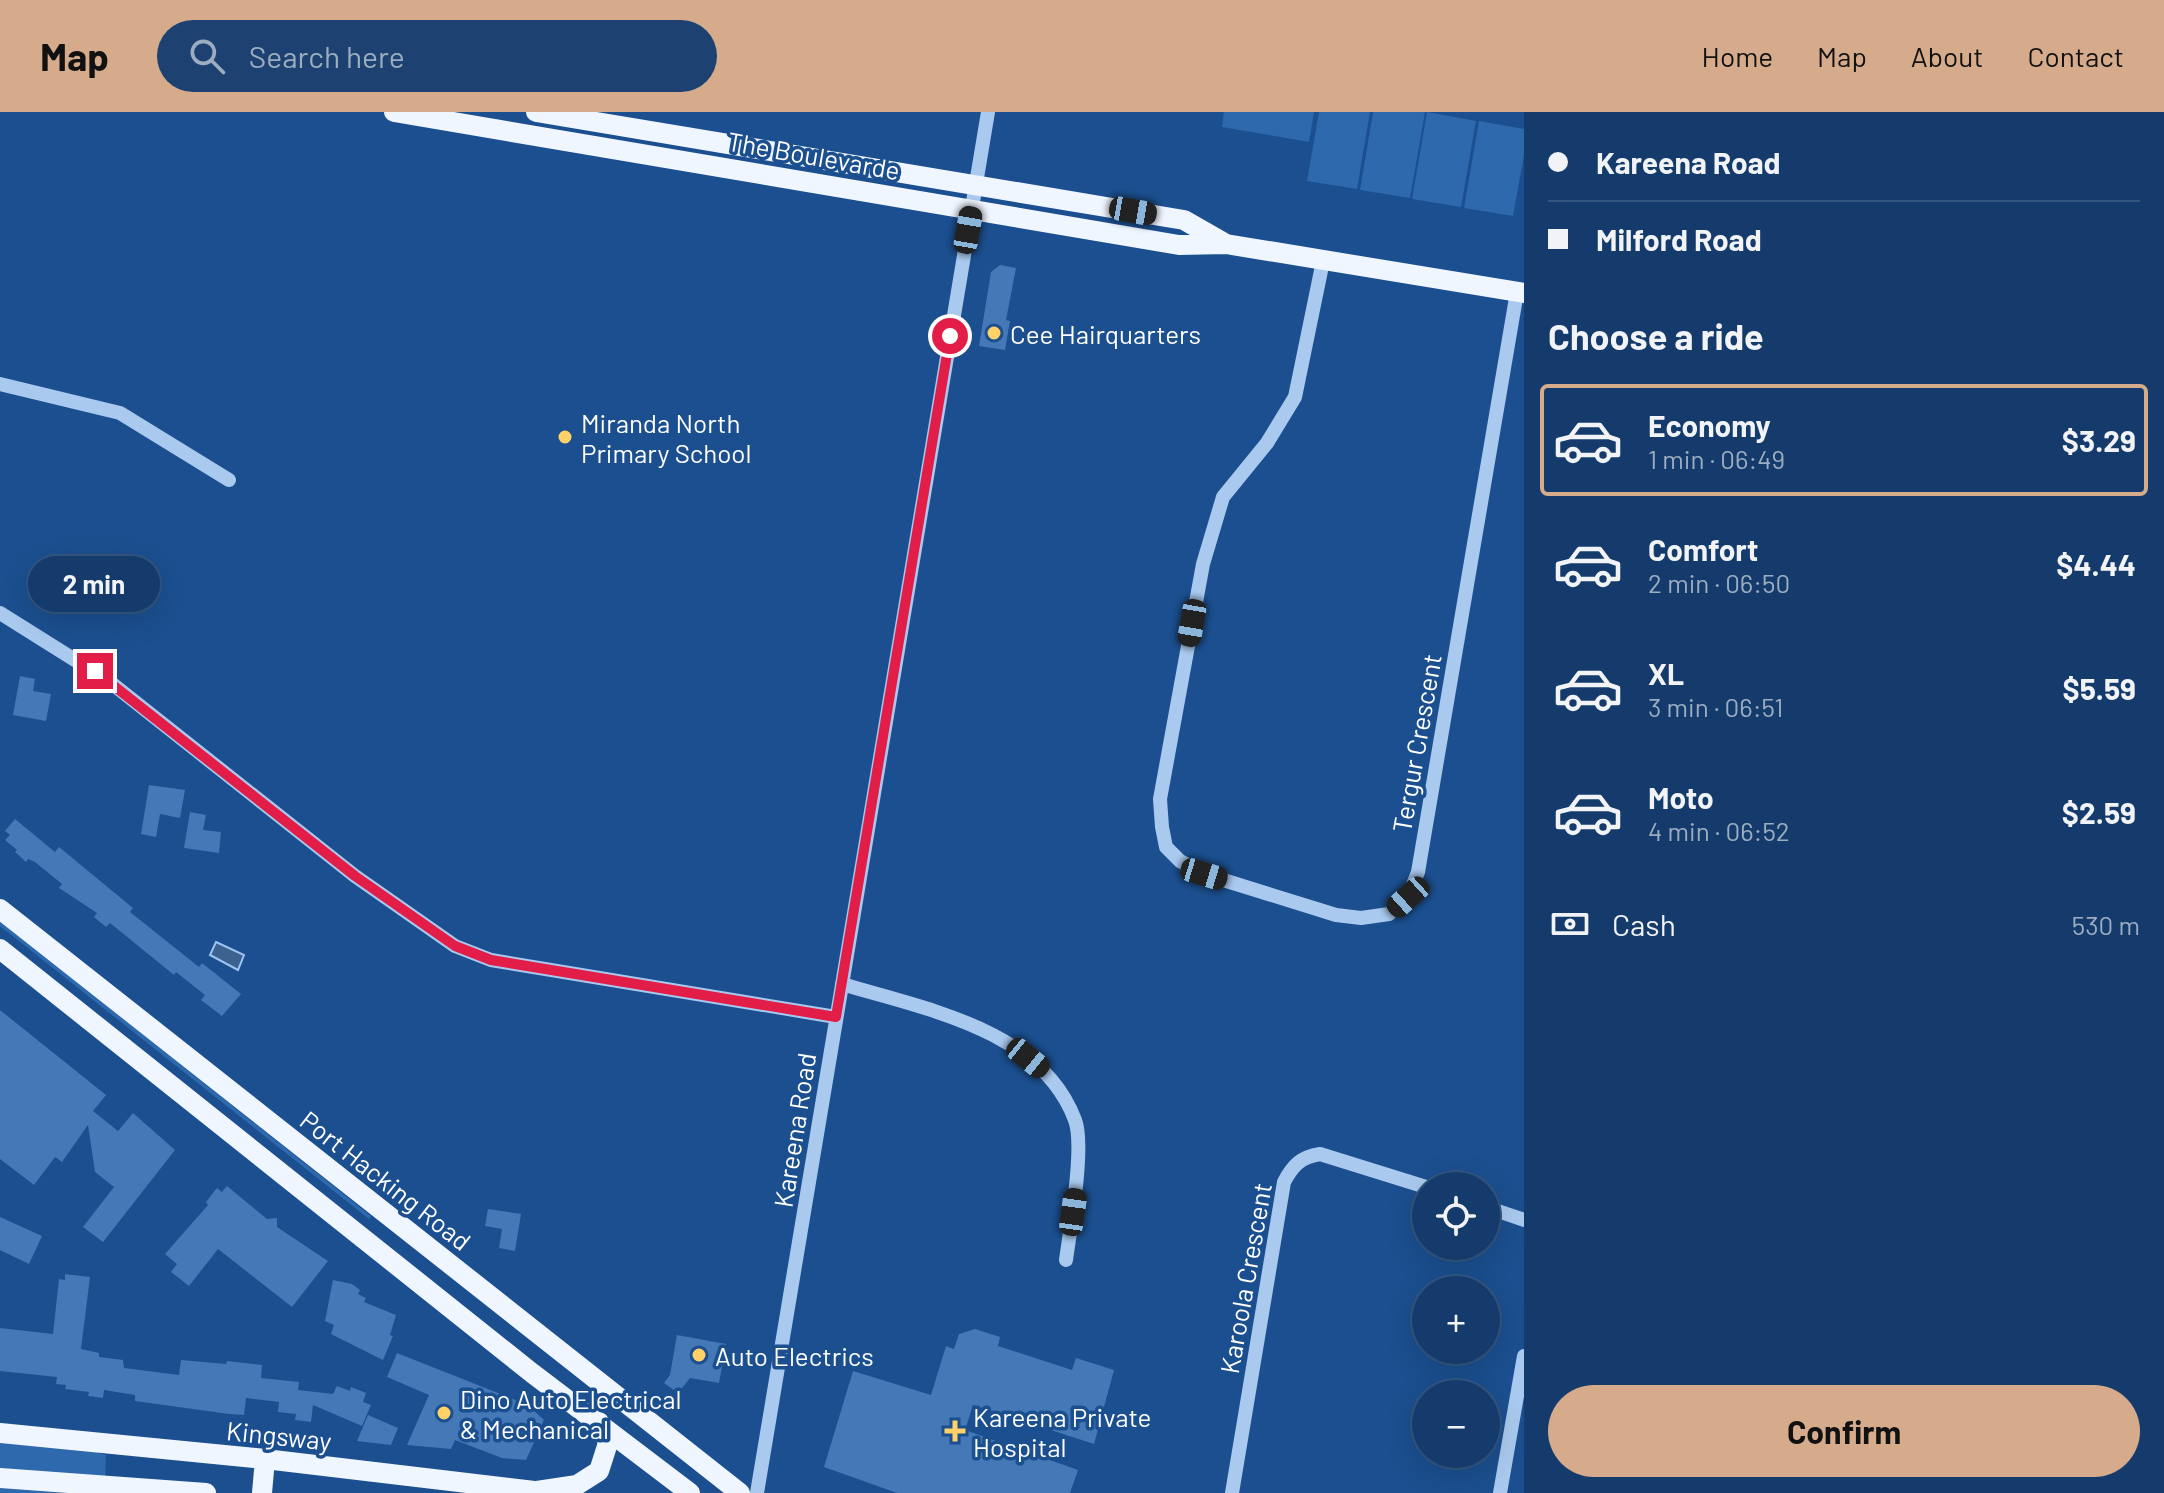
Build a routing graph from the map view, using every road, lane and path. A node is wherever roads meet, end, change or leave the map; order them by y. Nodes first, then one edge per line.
1 (394, 112) edge
2 (536, 112) edge
3 (988, 112) edge
4 (571, 115) edge
5 (567, 140) junction
6 (976, 183) junction
7 (972, 208) junction
8 (1226, 244) junction
9 (1323, 261) junction
10 (1520, 293) edge
11 (0, 384) edge
12 (229, 480) dead end
13 (0, 613) edge
14 (0, 909) edge
15 (0, 949) edge
16 (842, 984) junction
17 (836, 1017) junction
18 (1412, 1183) edge
19 (1500, 1212) edge
20 (1524, 1220) edge
21 (1066, 1260) dead end
22 (1524, 1356) edge
23 (598, 1421) junction
24 (0, 1433) edge
25 (265, 1459) junction
26 (0, 1478) edge
27 (544, 1492) edge
28 (206, 1493) edge
29 (262, 1493) edge
30 (690, 1493) edge
31 (740, 1493) edge
32 (757, 1493) edge
33 (1232, 1493) edge
34 (1500, 1493) edge

1 - 5 main road, The Boulevarde
2 - 4 main road, The Boulevarde
3 - 6 street, Kareena Road
4 - 5 street
4 - 6 main road, The Boulevarde
5 - 7 main road, The Boulevarde
6 - 7 street, Kareena Road
6 - 8 main road, The Boulevarde
7 - 8 main road, The Boulevarde
7 - 16 street, Kareena Road
8 - 9 main road, The Boulevarde
9 - 10 main road, The Boulevarde
9 - 10 street, Tergur Crescent
11 - 12 street
13 - 17 street
14 - 31 main road, Port Hacking Road
15 - 23 main road
16 - 17 street, Kareena Road
16 - 21 street
17 - 32 street, Kareena Road
18 - 33 street, Karoola Crescent
19 - 20 street
22 - 34 street
23 - 27 main road, Kingsway
23 - 30 main road
24 - 25 main road, Kingsway
25 - 27 main road, Kingsway
25 - 29 main road
26 - 28 main road

